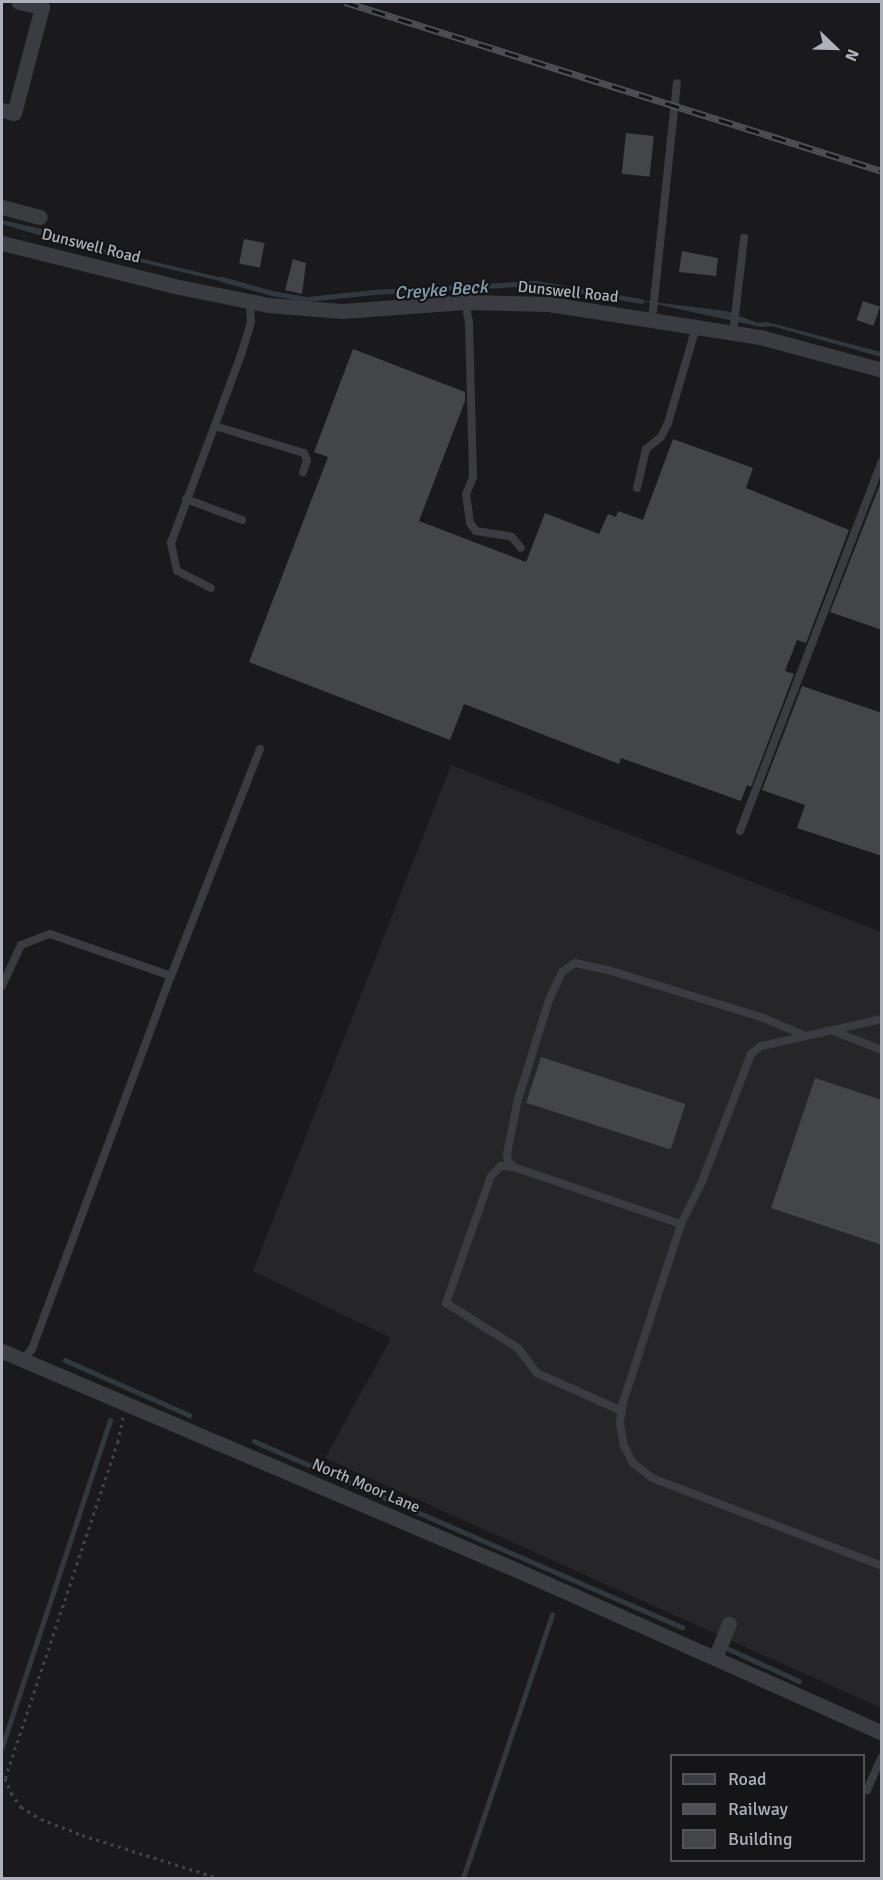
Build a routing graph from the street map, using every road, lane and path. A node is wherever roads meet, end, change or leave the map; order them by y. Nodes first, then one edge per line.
1 (19, 2) edge
2 (677, 83) dead end
3 (2, 110) edge
4 (2, 207) edge
5 (40, 217) dead end
6 (744, 238) dead end
7 (2, 243) edge
8 (249, 301) junction
9 (465, 302) junction
10 (653, 315) junction
11 (696, 327) junction
12 (734, 328) junction
13 (882, 370) edge
14 (215, 426) junction
15 (882, 461) edge
16 (303, 472) dead end
17 (637, 488) dead end
18 (186, 499) junction
19 (242, 520) dead end
20 (520, 548) dead end
21 (211, 588) dead end
22 (260, 749) dead end
23 (740, 831) dead end
24 (171, 976) junction
25 (2, 986) edge
26 (882, 1019) edge
27 (832, 1030) junction
28 (806, 1036) junction
29 (882, 1050) edge
30 (514, 1167) junction
31 (681, 1224) junction
32 (2, 1351) edge
33 (23, 1360) junction
34 (126, 1403) junction
35 (622, 1411) junction
36 (882, 1566) edge
37 (729, 1624) dead end
38 (715, 1658) junction
39 (882, 1733) edge
40 (882, 1757) edge
41 (867, 1790) dead end
42 (197, 1872) junction
43 (196, 1878) edge
44 (218, 1878) edge

1 - 3 street
2 - 10 lane
4 - 5 street
6 - 12 lane
7 - 8 street, Dunswell Road
8 - 9 street, Dunswell Road
8 - 14 lane
9 - 10 street, Dunswell Road
9 - 20 lane
10 - 11 street, Dunswell Road
11 - 12 street, Dunswell Road
11 - 17 lane
12 - 13 street, Dunswell Road
14 - 16 lane
14 - 18 lane
15 - 23 lane
18 - 19 lane
18 - 21 lane
22 - 24 lane
24 - 25 lane
24 - 33 lane
26 - 27 lane
27 - 28 lane
27 - 29 lane
28 - 30 lane
28 - 31 lane
30 - 31 lane
30 - 35 lane
31 - 35 lane
32 - 33 street, North Moor Lane
33 - 34 street, North Moor Lane
34 - 38 street, North Moor Lane
34 - 42 path
35 - 36 lane
37 - 38 street
38 - 39 street, North Moor Lane
40 - 41 lane
42 - 43 path
42 - 44 path

